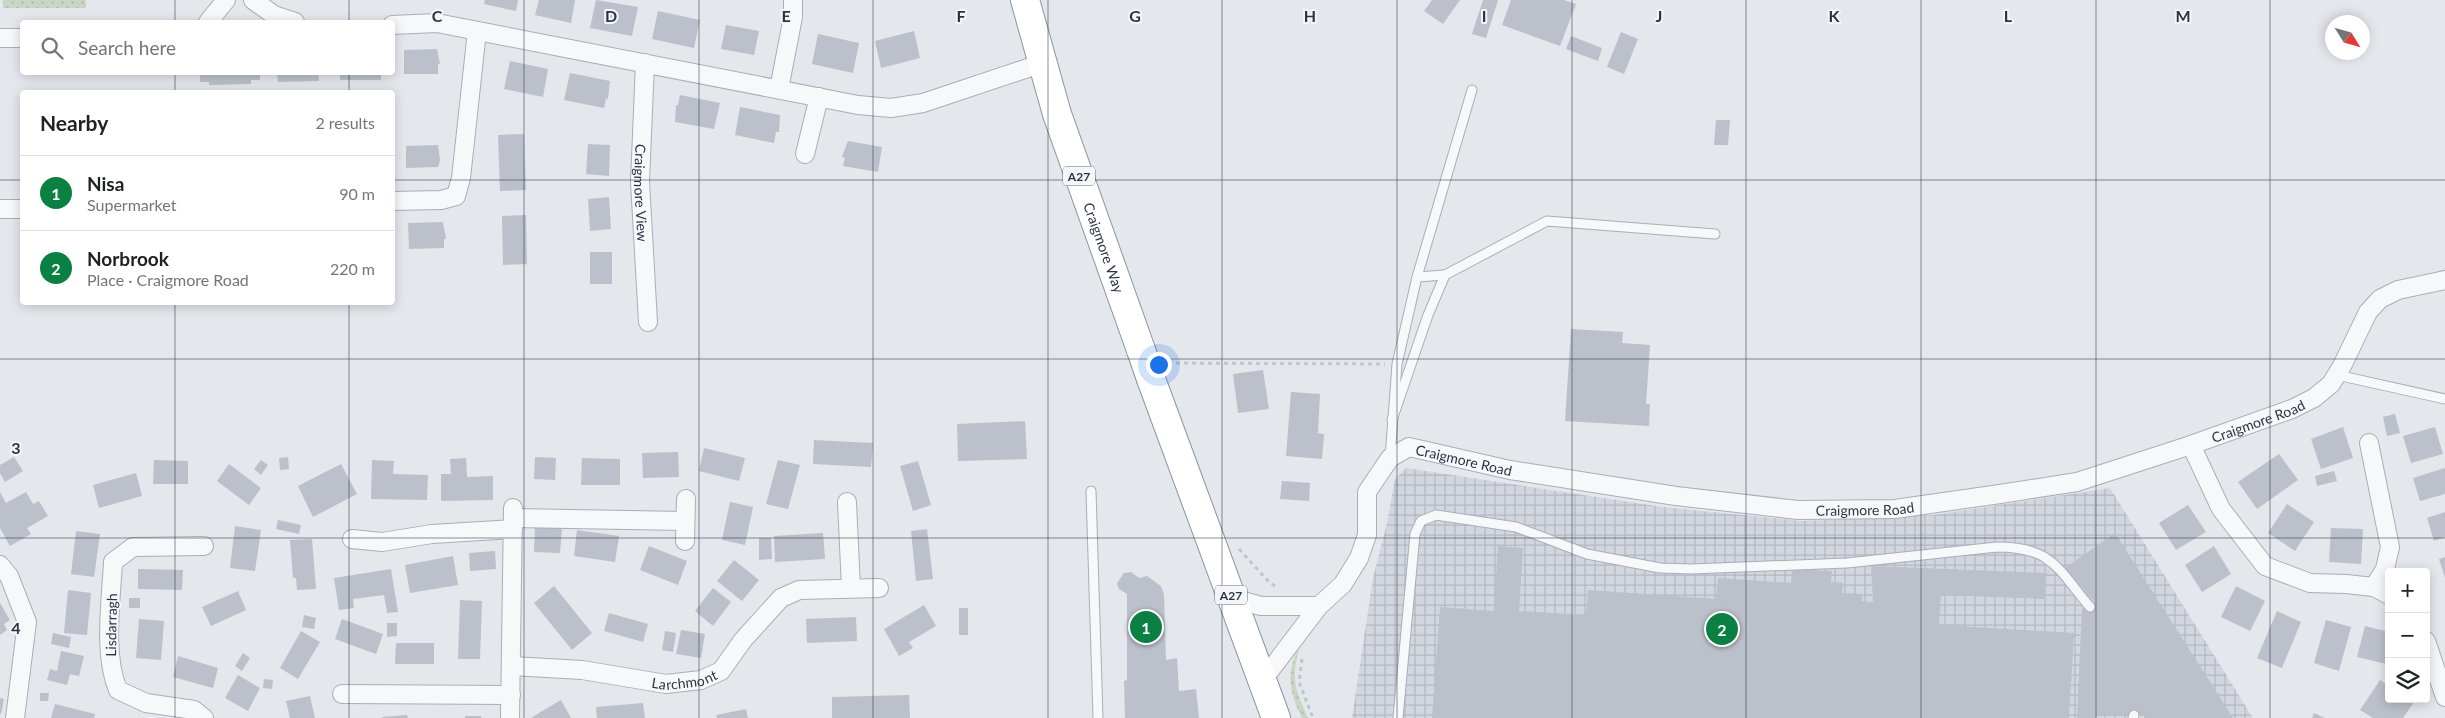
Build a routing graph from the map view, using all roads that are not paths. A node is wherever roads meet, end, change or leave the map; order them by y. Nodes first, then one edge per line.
1 (226, 0) edge
2 (253, 0) edge
3 (793, 0) edge
4 (1024, 0) edge
5 (210, 20) edge
6 (289, 20) edge
7 (395, 24) edge
8 (477, 31) junction
9 (0, 38) edge
10 (20, 38) edge
11 (644, 63) junction
12 (1043, 63) junction
13 (779, 89) junction
14 (1472, 90) dead end
15 (819, 97) junction
16 (805, 154) dead end
17 (395, 201) edge
18 (20, 209) edge
19 (0, 210) edge
20 (1715, 234) dead end
21 (1445, 275) junction
22 (1417, 277) junction
23 (2445, 280) edge
24 (648, 322) dead end
25 (2337, 375) junction
26 (2445, 399) edge
27 (1392, 420) junction
28 (2369, 443) dead end
29 (2191, 445) junction
30 (1390, 458) junction
31 (1091, 491) dead end
32 (686, 499) dead end
33 (847, 502) dead end
34 (513, 519) junction
35 (685, 521) junction
36 (352, 539) dead end
37 (685, 540) dead end
38 (204, 546) dead end
39 (0, 565) edge
40 (851, 588) junction
41 (879, 588) dead end
42 (2381, 591) edge
43 (1232, 598) junction
44 (1319, 606) junction
45 (2090, 607) dead end
46 (2430, 653) edge
47 (512, 666) junction
48 (1262, 681) junction
49 (342, 694) dead end
50 (511, 695) junction
51 (2445, 697) edge
52 (15, 718) edge
53 (204, 718) edge
54 (510, 718) edge
55 (1098, 718) edge
56 (1276, 718) edge
57 (1398, 718) edge

1 - 5 street
2 - 6 street
3 - 13 street
4 - 12 highway, Craigmore Way / A27
7 - 8 street
8 - 11 street
8 - 17 street
9 - 10 street
11 - 13 street
11 - 24 street, Craigmore View
12 - 15 street
12 - 43 highway, Craigmore Way / A27, bridge
13 - 15 street
14 - 22 lane
15 - 16 street
18 - 19 street
20 - 21 lane
21 - 22 lane
21 - 27 lane
22 - 27 lane
23 - 25 street, Craigmore Road
25 - 26 lane
25 - 29 street, Craigmore Road
27 - 30 lane
28 - 42 street
29 - 30 street, Craigmore Road
29 - 42 street
30 - 44 street
31 - 55 lane
32 - 35 street
33 - 40 street
34 - 35 street
34 - 36 street
34 - 47 street
35 - 37 street
38 - 53 street, Lisdarragh
39 - 52 street
40 - 41 street, Larchmont
40 - 47 street, Larchmont
43 - 44 street
43 - 48 highway, A27
44 - 48 street
45 - 57 lane
46 - 51 street
47 - 50 street
48 - 56 highway, A27
49 - 50 street
50 - 54 street

